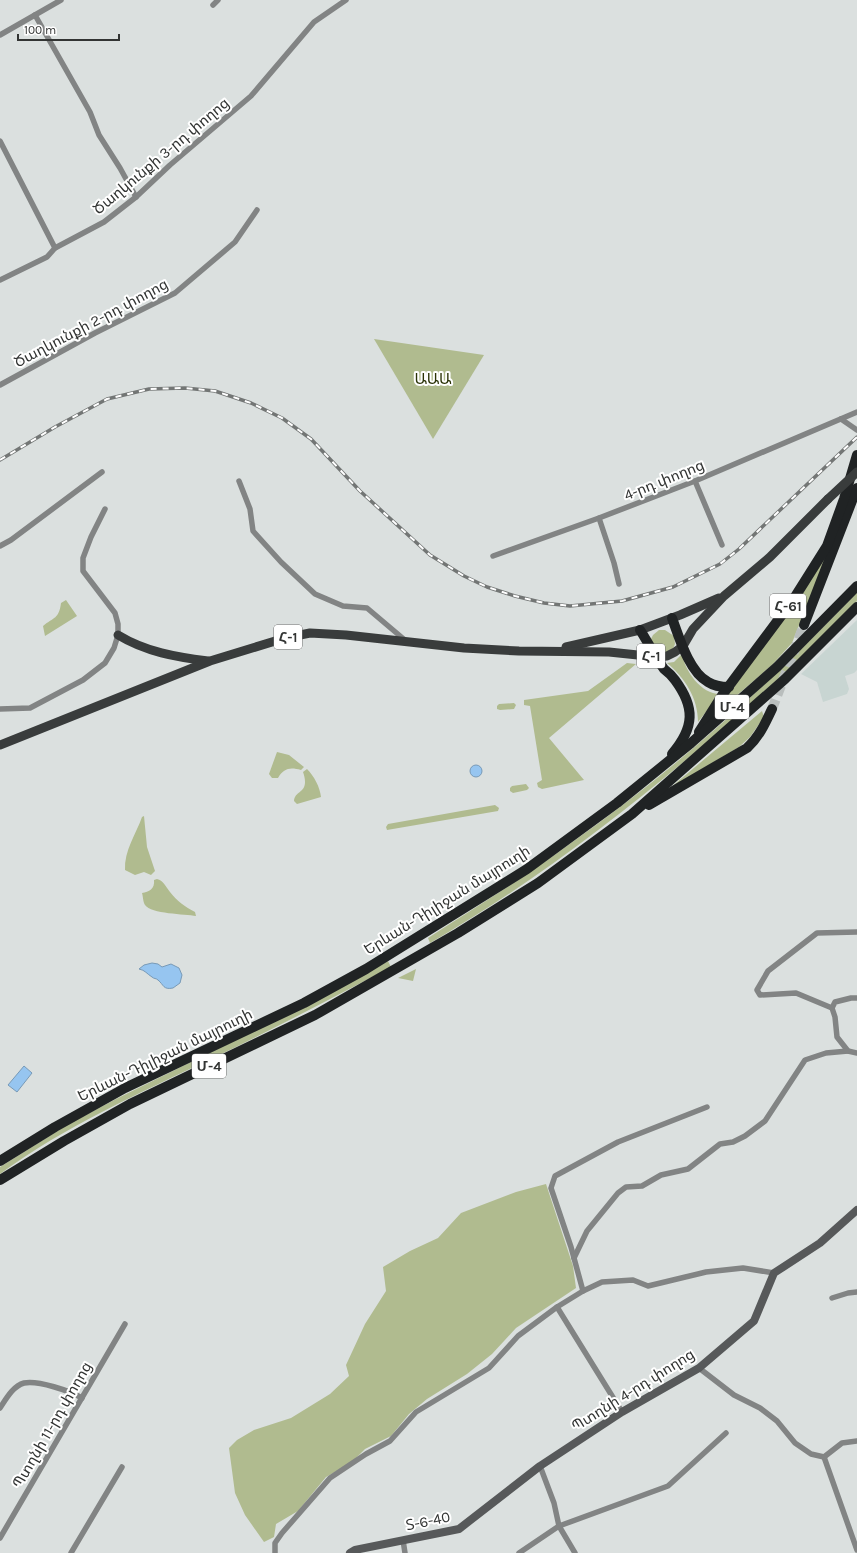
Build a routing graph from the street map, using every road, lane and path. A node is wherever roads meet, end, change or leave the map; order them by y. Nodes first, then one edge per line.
1 (61, 0) edge
2 (218, 0) edge
3 (346, 0) edge
4 (213, 5) dead end
5 (35, 14) junction
6 (0, 35) edge
7 (0, 141) edge
8 (136, 197) junction
9 (257, 210) dead end
10 (55, 248) junction
11 (0, 280) edge
12 (0, 386) edge
13 (857, 412) edge
14 (841, 419) junction
15 (857, 430) edge
16 (857, 455) edge
17 (102, 472) dead end
18 (857, 472) edge
19 (695, 480) junction
20 (239, 481) dead end
21 (857, 488) edge
22 (105, 508) dead end
23 (599, 518) junction
24 (722, 545) dead end
25 (0, 546) edge
26 (493, 556) dead end
27 (619, 584) dead end
28 (857, 586) edge
29 (724, 596) junction
30 (857, 607) edge
31 (672, 618) junction
32 (804, 625) tunnel mouth
33 (640, 630) junction
34 (118, 635) junction
35 (406, 642) junction
36 (683, 646) junction
37 (551, 650) junction
38 (657, 657) junction
39 (210, 661) junction
40 (729, 688) junction
41 (1, 708) edge
42 (772, 709) tunnel mouth
43 (691, 743) junction
44 (0, 746) edge
45 (662, 765) junction
46 (632, 814) junction
47 (857, 932) edge
48 (857, 998) edge
49 (832, 1008) junction
50 (848, 1051) junction
51 (857, 1053) edge
52 (707, 1107) dead end
53 (0, 1161) edge
54 (0, 1180) edge
55 (857, 1210) edge
56 (574, 1258) junction
57 (774, 1273) junction
58 (583, 1291) junction
59 (857, 1292) edge
60 (832, 1298) dead end
61 (557, 1307) junction
62 (125, 1324) dead end
63 (699, 1368) junction
64 (82, 1398) junction
65 (0, 1408) edge
66 (622, 1412) junction
67 (726, 1433) dead end
68 (857, 1441) edge
69 (824, 1457) junction
70 (540, 1466) junction
71 (122, 1467) dead end
72 (559, 1526) junction
73 (0, 1538) edge
74 (403, 1540) junction
75 (857, 1550) edge
76 (71, 1553) edge
77 (275, 1553) edge
78 (350, 1553) edge
79 (405, 1553) edge
80 (519, 1553) edge
81 (576, 1553) edge

1 - 5 street
2 - 4 street
3 - 8 street, Ծաղկունքի 3-րդ փողոց
5 - 6 street
5 - 8 street
7 - 10 street
8 - 10 street, Ծաղկունքի 3-րդ փողոց
9 - 12 street, Ծաղկունքի 2-րդ փողոց
10 - 11 street, Ծաղկունքի 3-րդ փողոց
13 - 14 street, 4-րդ փողոց
14 - 15 street
14 - 19 street, 4-րդ փողոց
16 - 40 highway, Հ-61
17 - 25 street
18 - 29 main road, Հ-1, bridge
19 - 23 street, 4-րդ փողոց
19 - 24 street
20 - 35 street
21 - 32 highway, Հ-61
22 - 34 street
23 - 26 street, 4-րդ փողոց
23 - 27 street
28 - 43 highway, Երևան-Դիլիջան մայրուղի / Մ-4
29 - 31 main road, Հ-1
29 - 36 main road, Հ-1
30 - 46 highway, Երևան-Դիլիջան մայրուղի / Մ-4
31 - 33 main road, Հ-1
31 - 36 highway
33 - 37 main road, Հ-1
33 - 38 highway
34 - 39 main road
34 - 41 street
35 - 37 main road, Հ-1
35 - 39 main road, Հ-1
36 - 38 main road, Հ-1
36 - 40 highway
37 - 38 main road, Հ-1
38 - 45 highway
39 - 44 main road, Հ-1
40 - 43 highway, Հ-61
42 - 46 highway
43 - 45 highway, Երևան-Դիլիջան մայրուղի / Մ-4
45 - 53 highway, Երևան-Դիլիջան մայրուղի / Մ-4
46 - 54 highway, Երևան-Դիլիջան մայրուղի / Մ-4
47 - 49 street
48 - 49 street
49 - 50 street
50 - 51 street
50 - 56 street
52 - 56 street
55 - 57 street
56 - 58 street
57 - 58 street
57 - 63 street, Պտղնի 4-րդ փողոց / Տ-6-40
58 - 61 street
59 - 60 street
61 - 66 street
61 - 77 street
62 - 64 street, Պտղնի 11-րդ փողոց
63 - 66 street, Պտղնի 4-րդ փողոց / Տ-6-40
63 - 69 street
64 - 65 street
64 - 73 street, Պտղնի 11-րդ փողոց
66 - 70 street, Պտղնի 4-րդ փողոց / Տ-6-40
67 - 72 street
68 - 69 street
69 - 75 street
70 - 72 street
70 - 74 street, Տ-6-40 / Տ-6-40
71 - 76 street
72 - 80 street
72 - 81 street
74 - 78 street, Տ-6-40 / Տ-6-40
74 - 79 street

